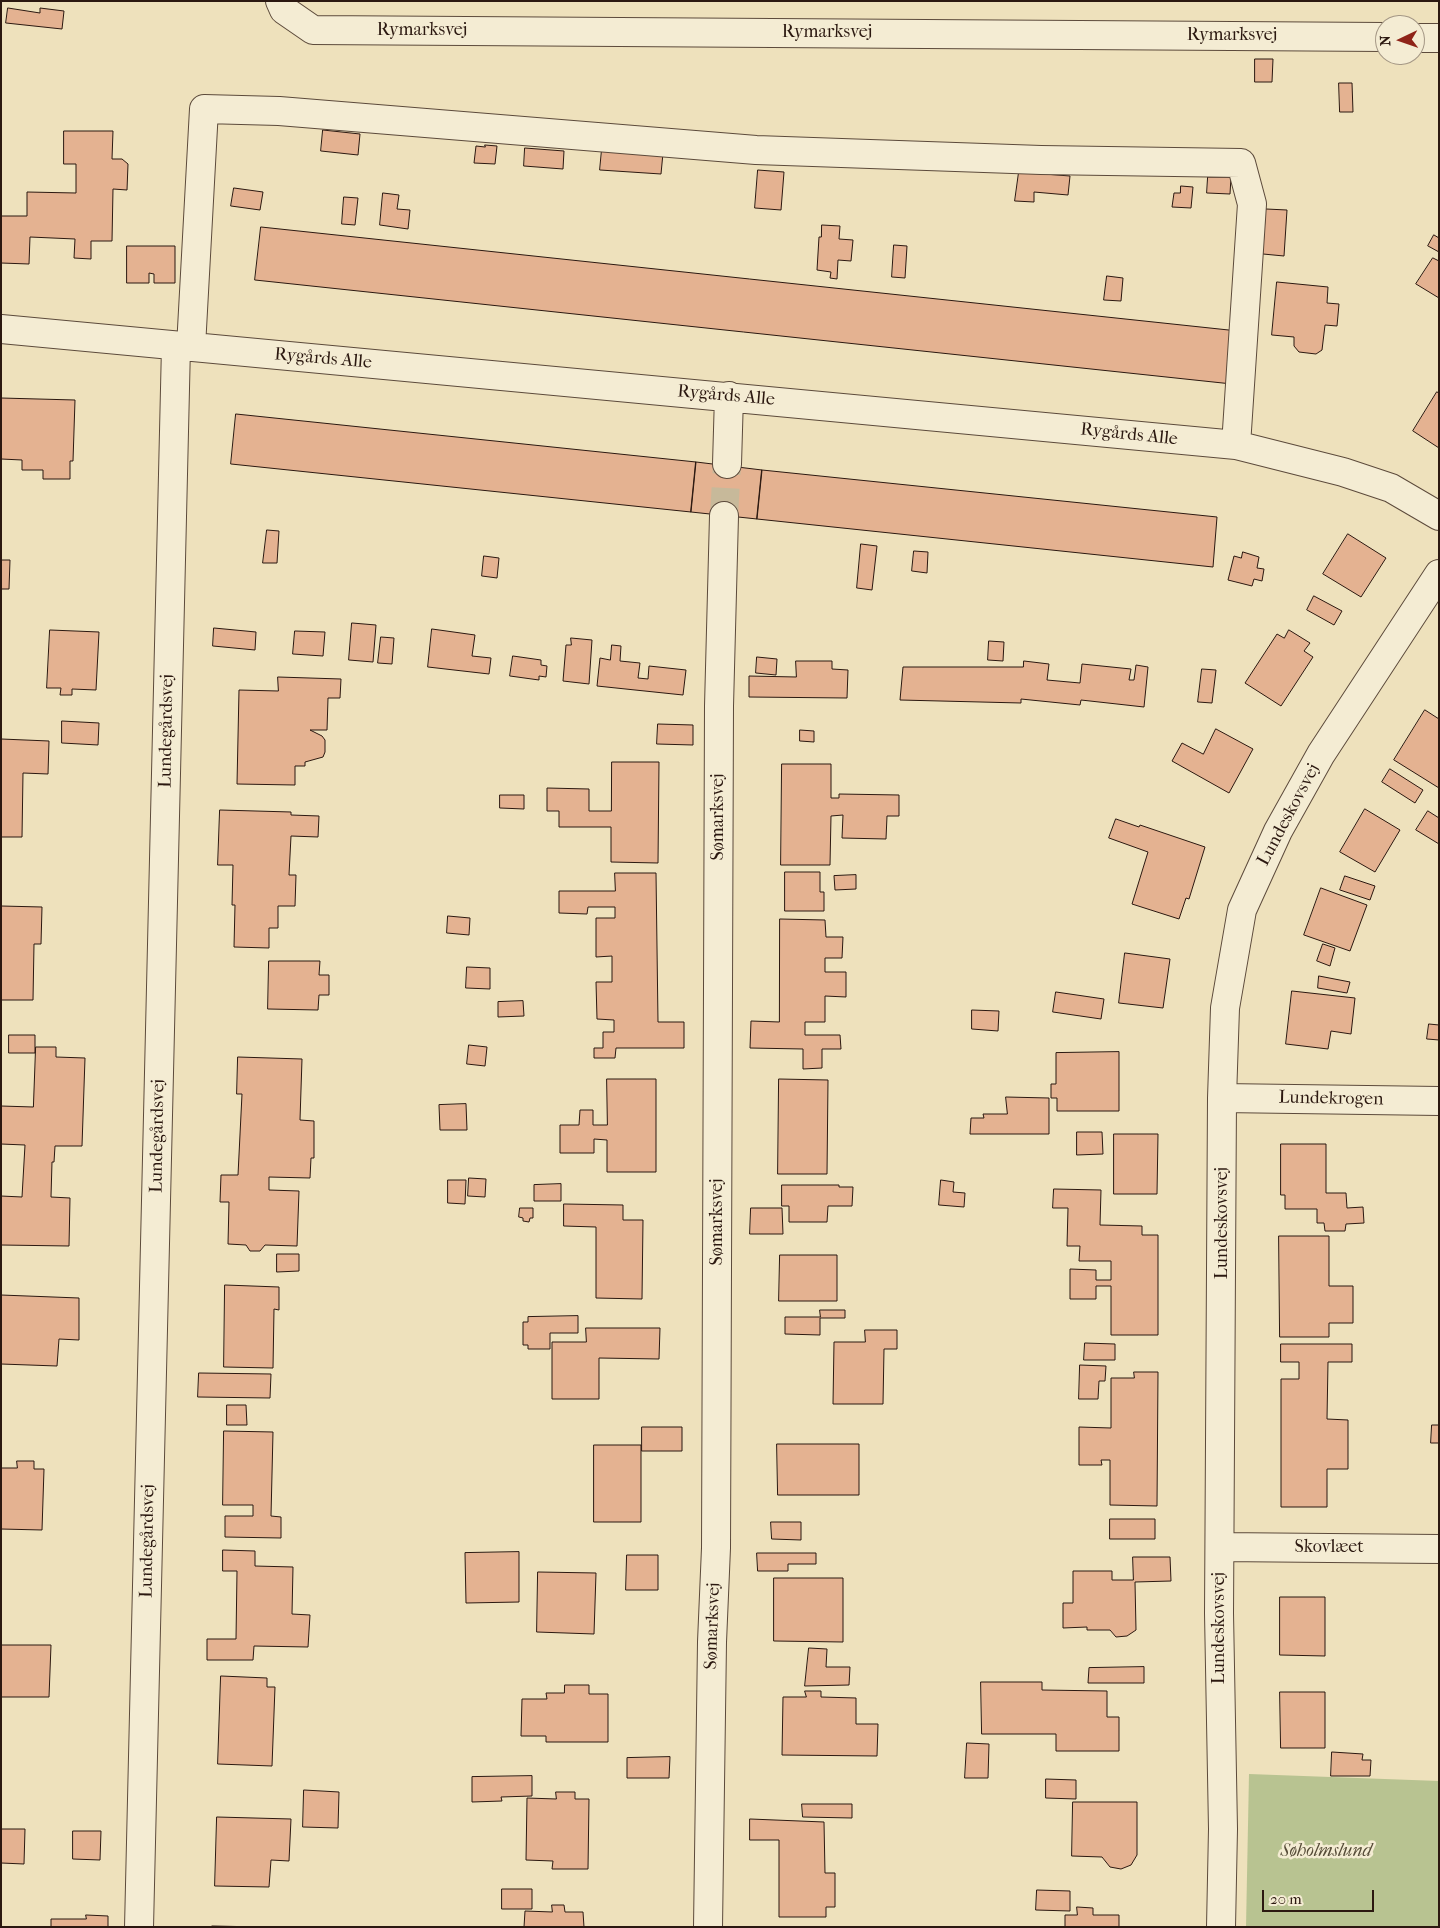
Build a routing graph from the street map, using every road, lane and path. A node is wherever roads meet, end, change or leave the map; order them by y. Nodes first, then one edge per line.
1 (280, 1) edge
2 (1375, 37) edge
3 (1425, 38) edge
4 (1439, 38) edge
5 (1, 329) edge
6 (184, 346) junction
7 (729, 396) junction
8 (1236, 445) junction
9 (727, 464) tunnel mouth
10 (724, 516) tunnel mouth
11 (1439, 516) edge
12 (1439, 574) edge
13 (1222, 1098) junction
14 (1439, 1101) edge
15 (1220, 1547) junction
16 (1439, 1549) edge
17 (139, 1927) edge
18 (708, 1927) edge
19 (1221, 1927) edge

1 - 2 street, Rymarksvej
3 - 4 street
5 - 6 street, Rygårds Alle
6 - 7 street, Rygårds Alle
6 - 8 street, Lundegårdsvej
6 - 17 street, Lundegårdsvej
7 - 8 street, Rygårds Alle
7 - 9 street
8 - 11 street, Rygårds Alle
10 - 18 street, Sømarksvej
12 - 13 street, Lundeskovsvej
13 - 14 street, Lundekrogen
13 - 15 street, Lundeskovsvej
15 - 16 street, Skovlæet
15 - 19 street, Lundeskovsvej

